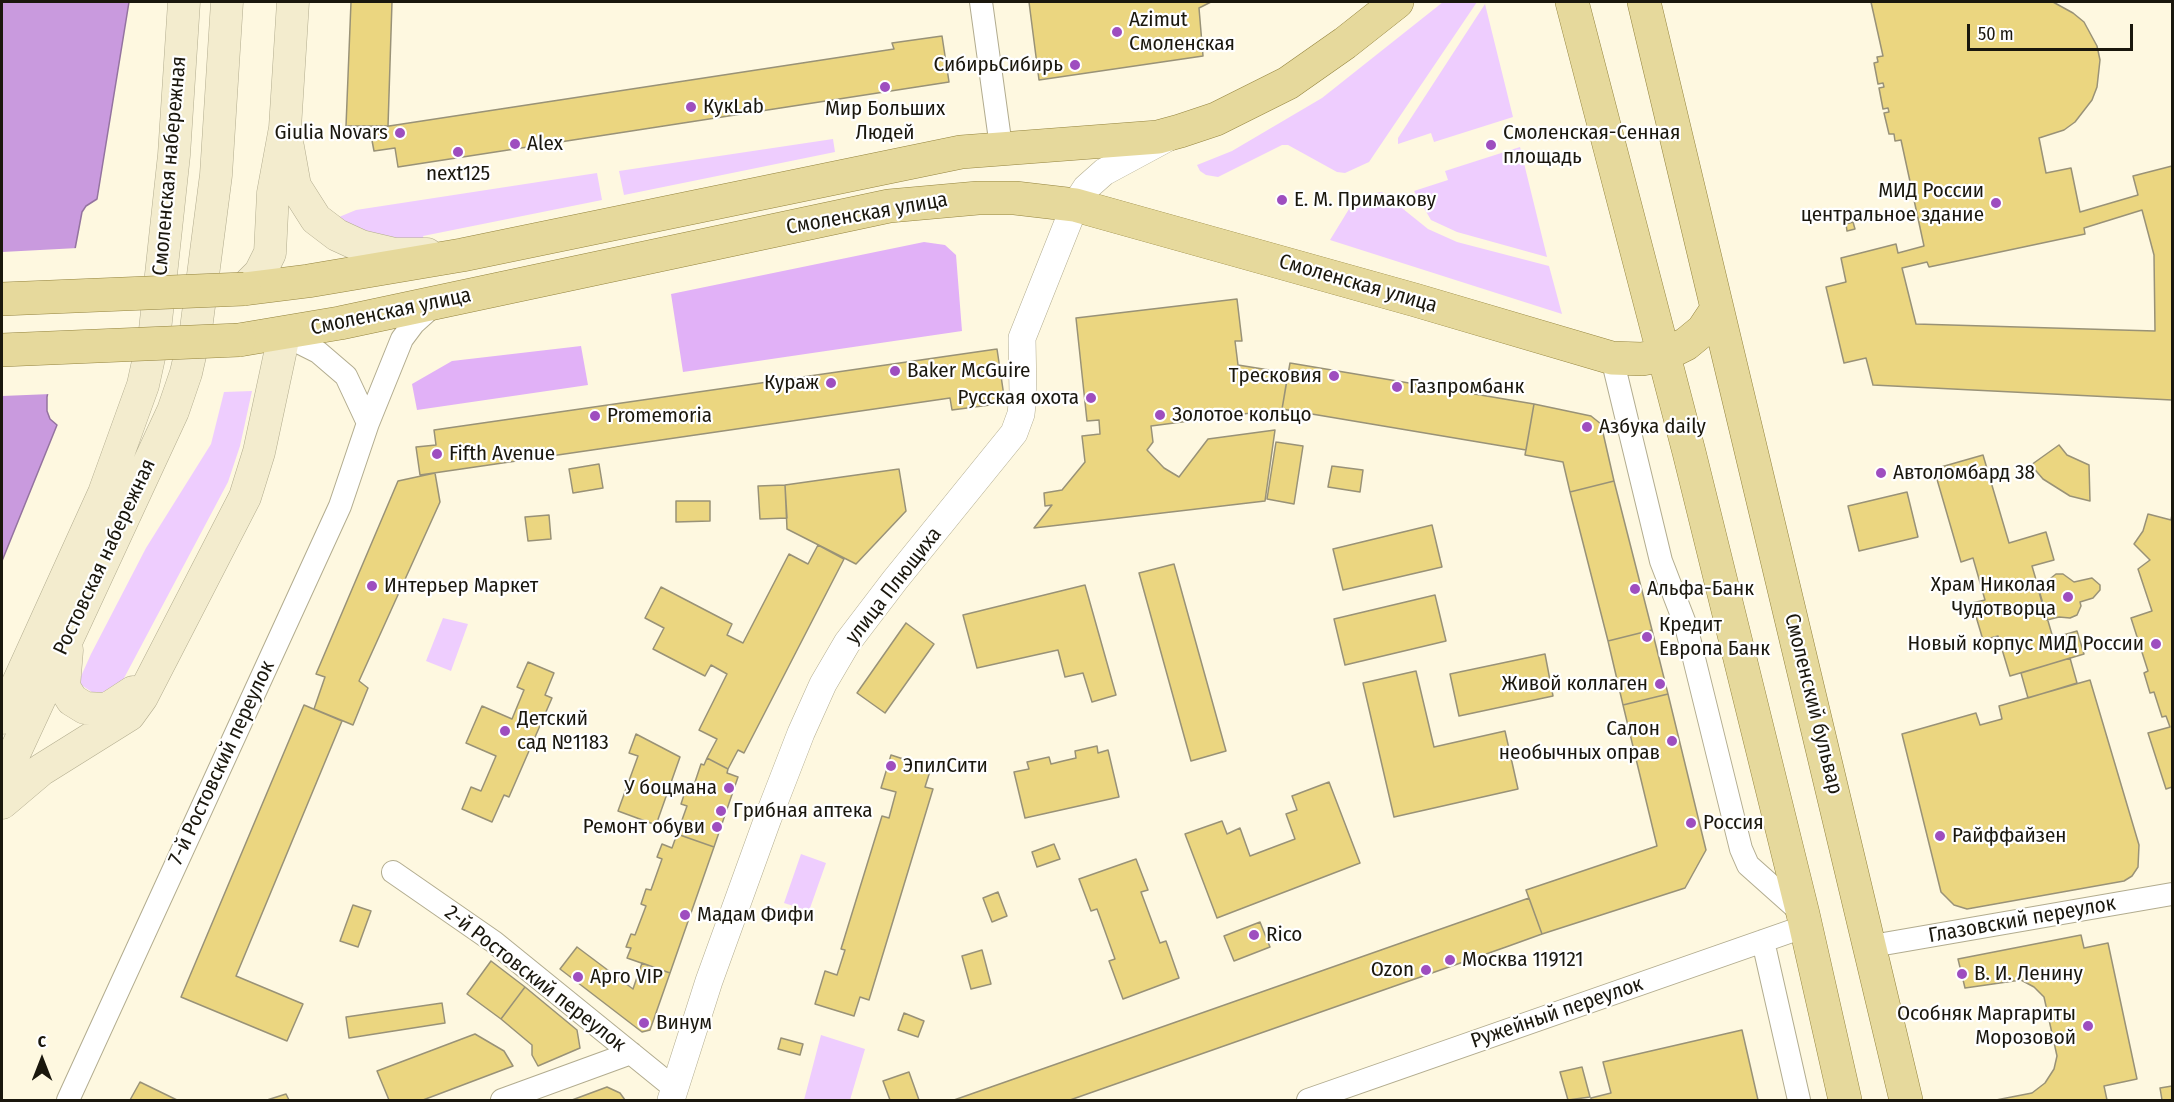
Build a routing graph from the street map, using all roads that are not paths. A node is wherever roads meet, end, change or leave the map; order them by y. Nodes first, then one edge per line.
1 (184, 2) edge
2 (227, 2) edge
3 (293, 2) edge
4 (981, 2) edge
5 (1397, 2) edge
6 (1572, 2) edge
7 (1644, 2) edge
8 (285, 129) junction
9 (1180, 131) junction
10 (1000, 147) junction
11 (1075, 205) junction
12 (462, 255) junction
13 (244, 289) junction
14 (2, 299) edge
15 (438, 302) junction
16 (1717, 309) junction
17 (196, 329) joint
18 (155, 330) joint
19 (284, 335) junction
20 (2, 350) edge
21 (1664, 355) junction
22 (1612, 358) junction
23 (368, 423) junction
24 (70, 631) junction
25 (157, 663) junction
26 (2, 718) edge
27 (2, 780) edge
28 (2, 803) edge
29 (393, 872) dead end
30 (2172, 894) edge
31 (1805, 920) junction
32 (1763, 941) junction
33 (1872, 946) junction
34 (631, 1053) junction
35 (672, 1094) edge
36 (68, 1101) edge
37 (502, 1101) edge
38 (1308, 1101) edge
39 (1799, 1101) edge
40 (1845, 1101) edge
41 (1906, 1101) edge

1 - 18 main road, Смоленская набережная
2 - 17 main road, Смоленская набережная
3 - 8 main road
4 - 10 street
5 - 9 main road, Смоленская улица
6 - 21 main road
7 - 16 main road
8 - 12 main road
8 - 13 main road
9 - 10 main road, Смоленская улица
9 - 11 street, улица Плющиха
10 - 12 main road, Смоленская улица
11 - 15 main road, Смоленская улица
11 - 22 main road, Смоленская улица
11 - 35 street, улица Плющиха
12 - 13 main road, Смоленская улица
13 - 14 main road, Смоленская улица, bridge
15 - 19 main road, Смоленская улица
15 - 23 street, 7-й Ростовский переулок
16 - 21 main road, Смоленская улица
16 - 33 main road, Смоленский бульвар
17 - 24 main road, Ростовская набережная
18 - 26 main road, Ростовская набережная
19 - 20 main road, Смоленская улица, bridge
19 - 23 street
19 - 25 main road
21 - 22 main road, Смоленская улица
21 - 31 main road
22 - 31 street
23 - 36 street, 7-й Ростовский переулок
24 - 25 main road
24 - 27 main road, Ростовская набережная
25 - 28 main road
29 - 34 street, 2-й Ростовский переулок
30 - 33 street, Глазовский переулок
31 - 32 street, Ружейный переулок
31 - 40 main road
32 - 38 street, Ружейный переулок
32 - 39 street
33 - 41 main road, Смоленский бульвар
34 - 35 street, 2-й Ростовский переулок
34 - 37 street

